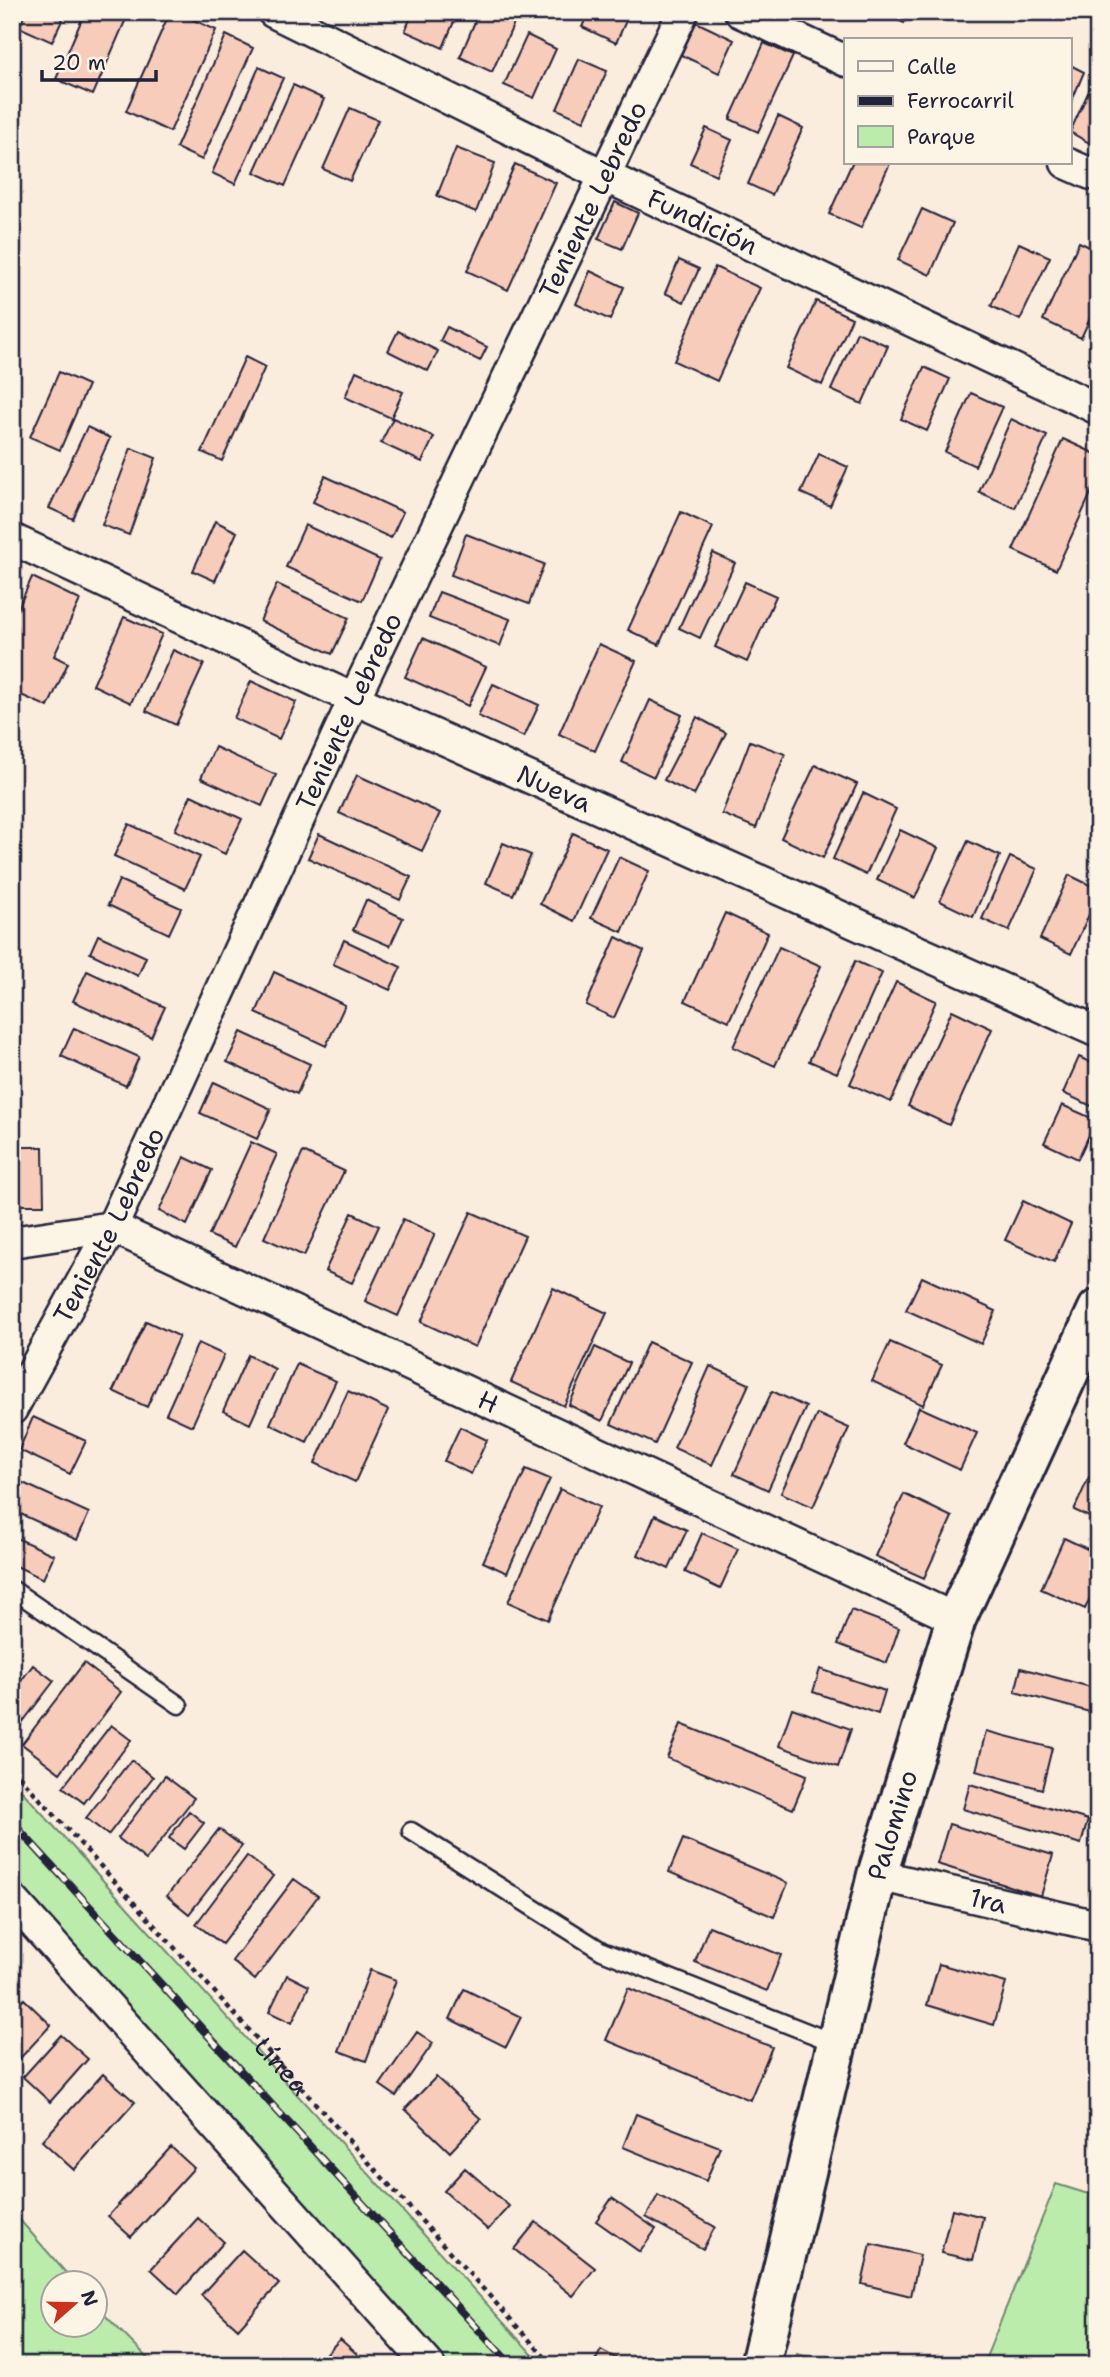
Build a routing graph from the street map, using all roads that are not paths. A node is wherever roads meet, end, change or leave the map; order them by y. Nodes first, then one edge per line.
1 (273, 12) edge
2 (683, 12) edge
3 (740, 12) edge
4 (844, 60) edge
5 (605, 176) junction
6 (1098, 409) edge
7 (12, 539) edge
8 (354, 699) junction
9 (1098, 1032) edge
10 (112, 1227) junction
11 (12, 1242) edge
12 (1098, 1309) edge
13 (12, 1409) edge
14 (12, 1589) edge
15 (956, 1619) junction
16 (179, 1705) dead end
17 (411, 1831) dead end
18 (877, 1875) junction
19 (12, 1899) edge
20 (1098, 1926) edge
21 (837, 2044) junction
22 (429, 2365) edge
23 (760, 2365) edge

1 - 5 street, Fundición
2 - 5 street, Teniente Lebredo
3 - 4 street
5 - 6 street, Fundición
5 - 8 street, Teniente Lebredo
7 - 8 street, Nueva
8 - 9 street, Nueva
8 - 10 street, Teniente Lebredo
10 - 11 street
10 - 13 street, Teniente Lebredo
10 - 15 street, H
12 - 15 street, Palomino
14 - 16 lane
15 - 18 street, Palomino
17 - 21 lane
18 - 20 street, 1ra
18 - 21 street, Palomino
19 - 22 street
21 - 23 street, Palomino

